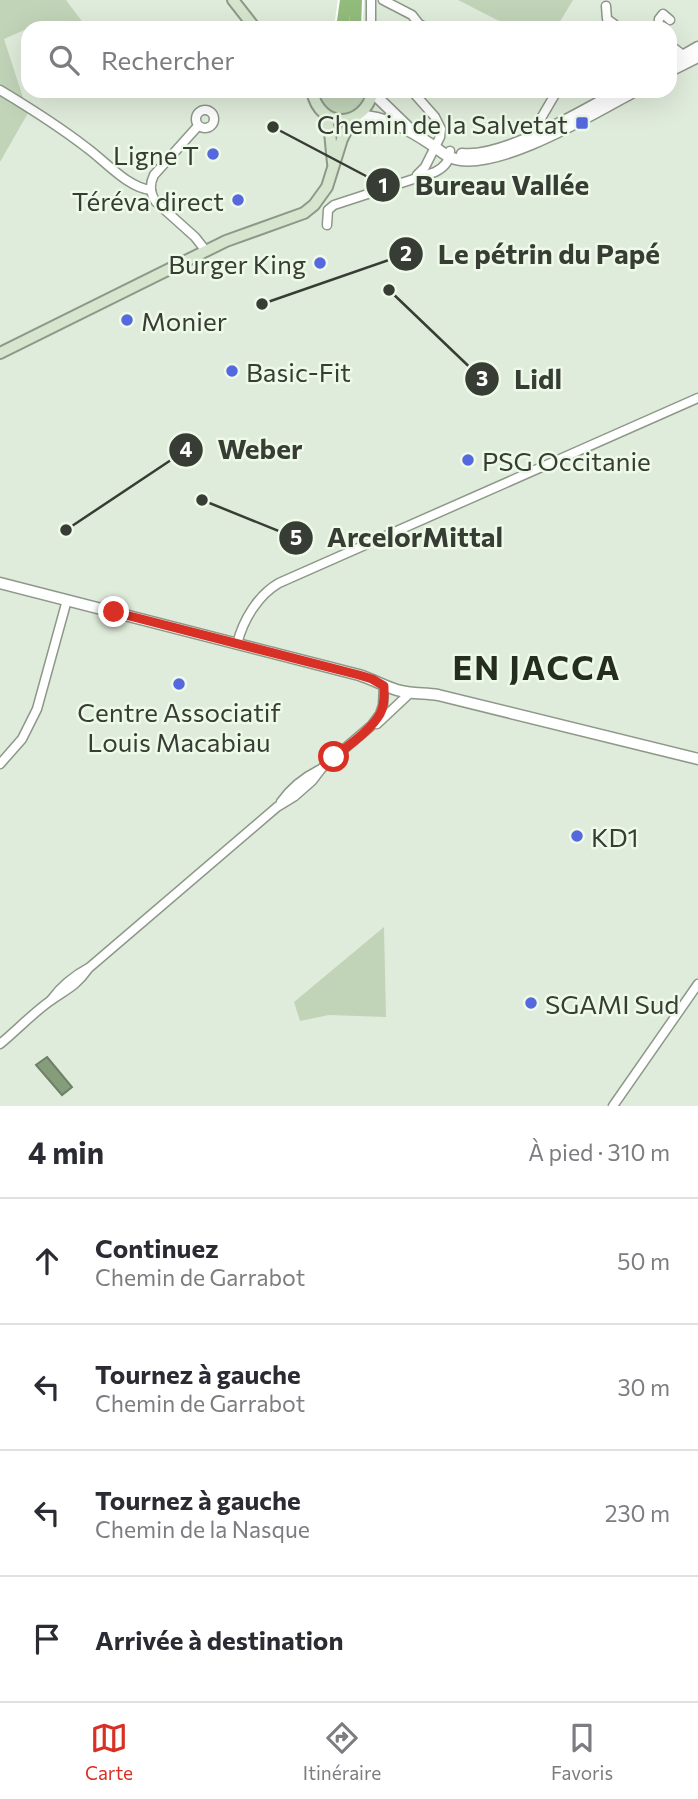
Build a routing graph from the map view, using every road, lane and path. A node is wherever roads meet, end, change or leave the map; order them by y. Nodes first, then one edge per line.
1 (233, 0) edge
2 (346, 0) edge
3 (356, 0) edge
4 (371, 0) edge
5 (383, 0) edge
6 (606, 6) dead end
7 (663, 14) dead end
8 (250, 21) edge
9 (343, 21) edge
10 (355, 21) edge
11 (371, 21) edge
12 (417, 21) edge
13 (610, 21) edge
14 (659, 21) edge
15 (698, 47) edge
16 (677, 50) edge
17 (683, 55) junction
18 (698, 57) edge
19 (677, 59) edge
20 (677, 68) edge
21 (0, 90) edge
22 (314, 98) edge
23 (371, 98) edge
24 (378, 98) edge
25 (418, 98) edge
26 (553, 98) edge
27 (606, 98) edge
28 (622, 98) edge
29 (325, 115) junction
30 (355, 117) junction
31 (198, 125) dead end
32 (412, 132) junction
33 (539, 133) junction
34 (435, 147) junction
35 (450, 154) junction
36 (333, 165) junction
37 (402, 183) junction
38 (150, 190) junction
39 (327, 225) dead end
40 (206, 251) junction
41 (0, 353) edge
42 (698, 398) edge
43 (0, 583) edge
44 (67, 600) junction
45 (237, 644) junction
46 (384, 686) junction
47 (410, 693) junction
48 (371, 726) junction
49 (698, 759) edge
50 (0, 764) edge
51 (698, 984) edge
52 (0, 1044) edge
53 (613, 1106) edge

1 - 8 main road
2 - 9 highway
3 - 10 highway
4 - 11 street
5 - 12 street
6 - 13 street
7 - 14 street
15 - 17 street
16 - 17 street
17 - 19 street
18 - 20 street
21 - 38 street
22 - 29 main road
23 - 30 main road
24 - 32 street
25 - 34 street
26 - 33 street
27 - 33 street
28 - 35 street
29 - 30 main road
29 - 36 main road
30 - 32 street
30 - 36 main road
31 - 38 street
32 - 34 street
33 - 35 street
34 - 35 street
34 - 37 street
35 - 37 street
36 - 40 main road
37 - 39 street
38 - 40 street
40 - 41 main road
42 - 45 street
43 - 44 street
44 - 45 street
44 - 50 street
45 - 46 street
46 - 47 street
46 - 48 street
47 - 48 street
47 - 49 street
48 - 52 street
51 - 53 street

